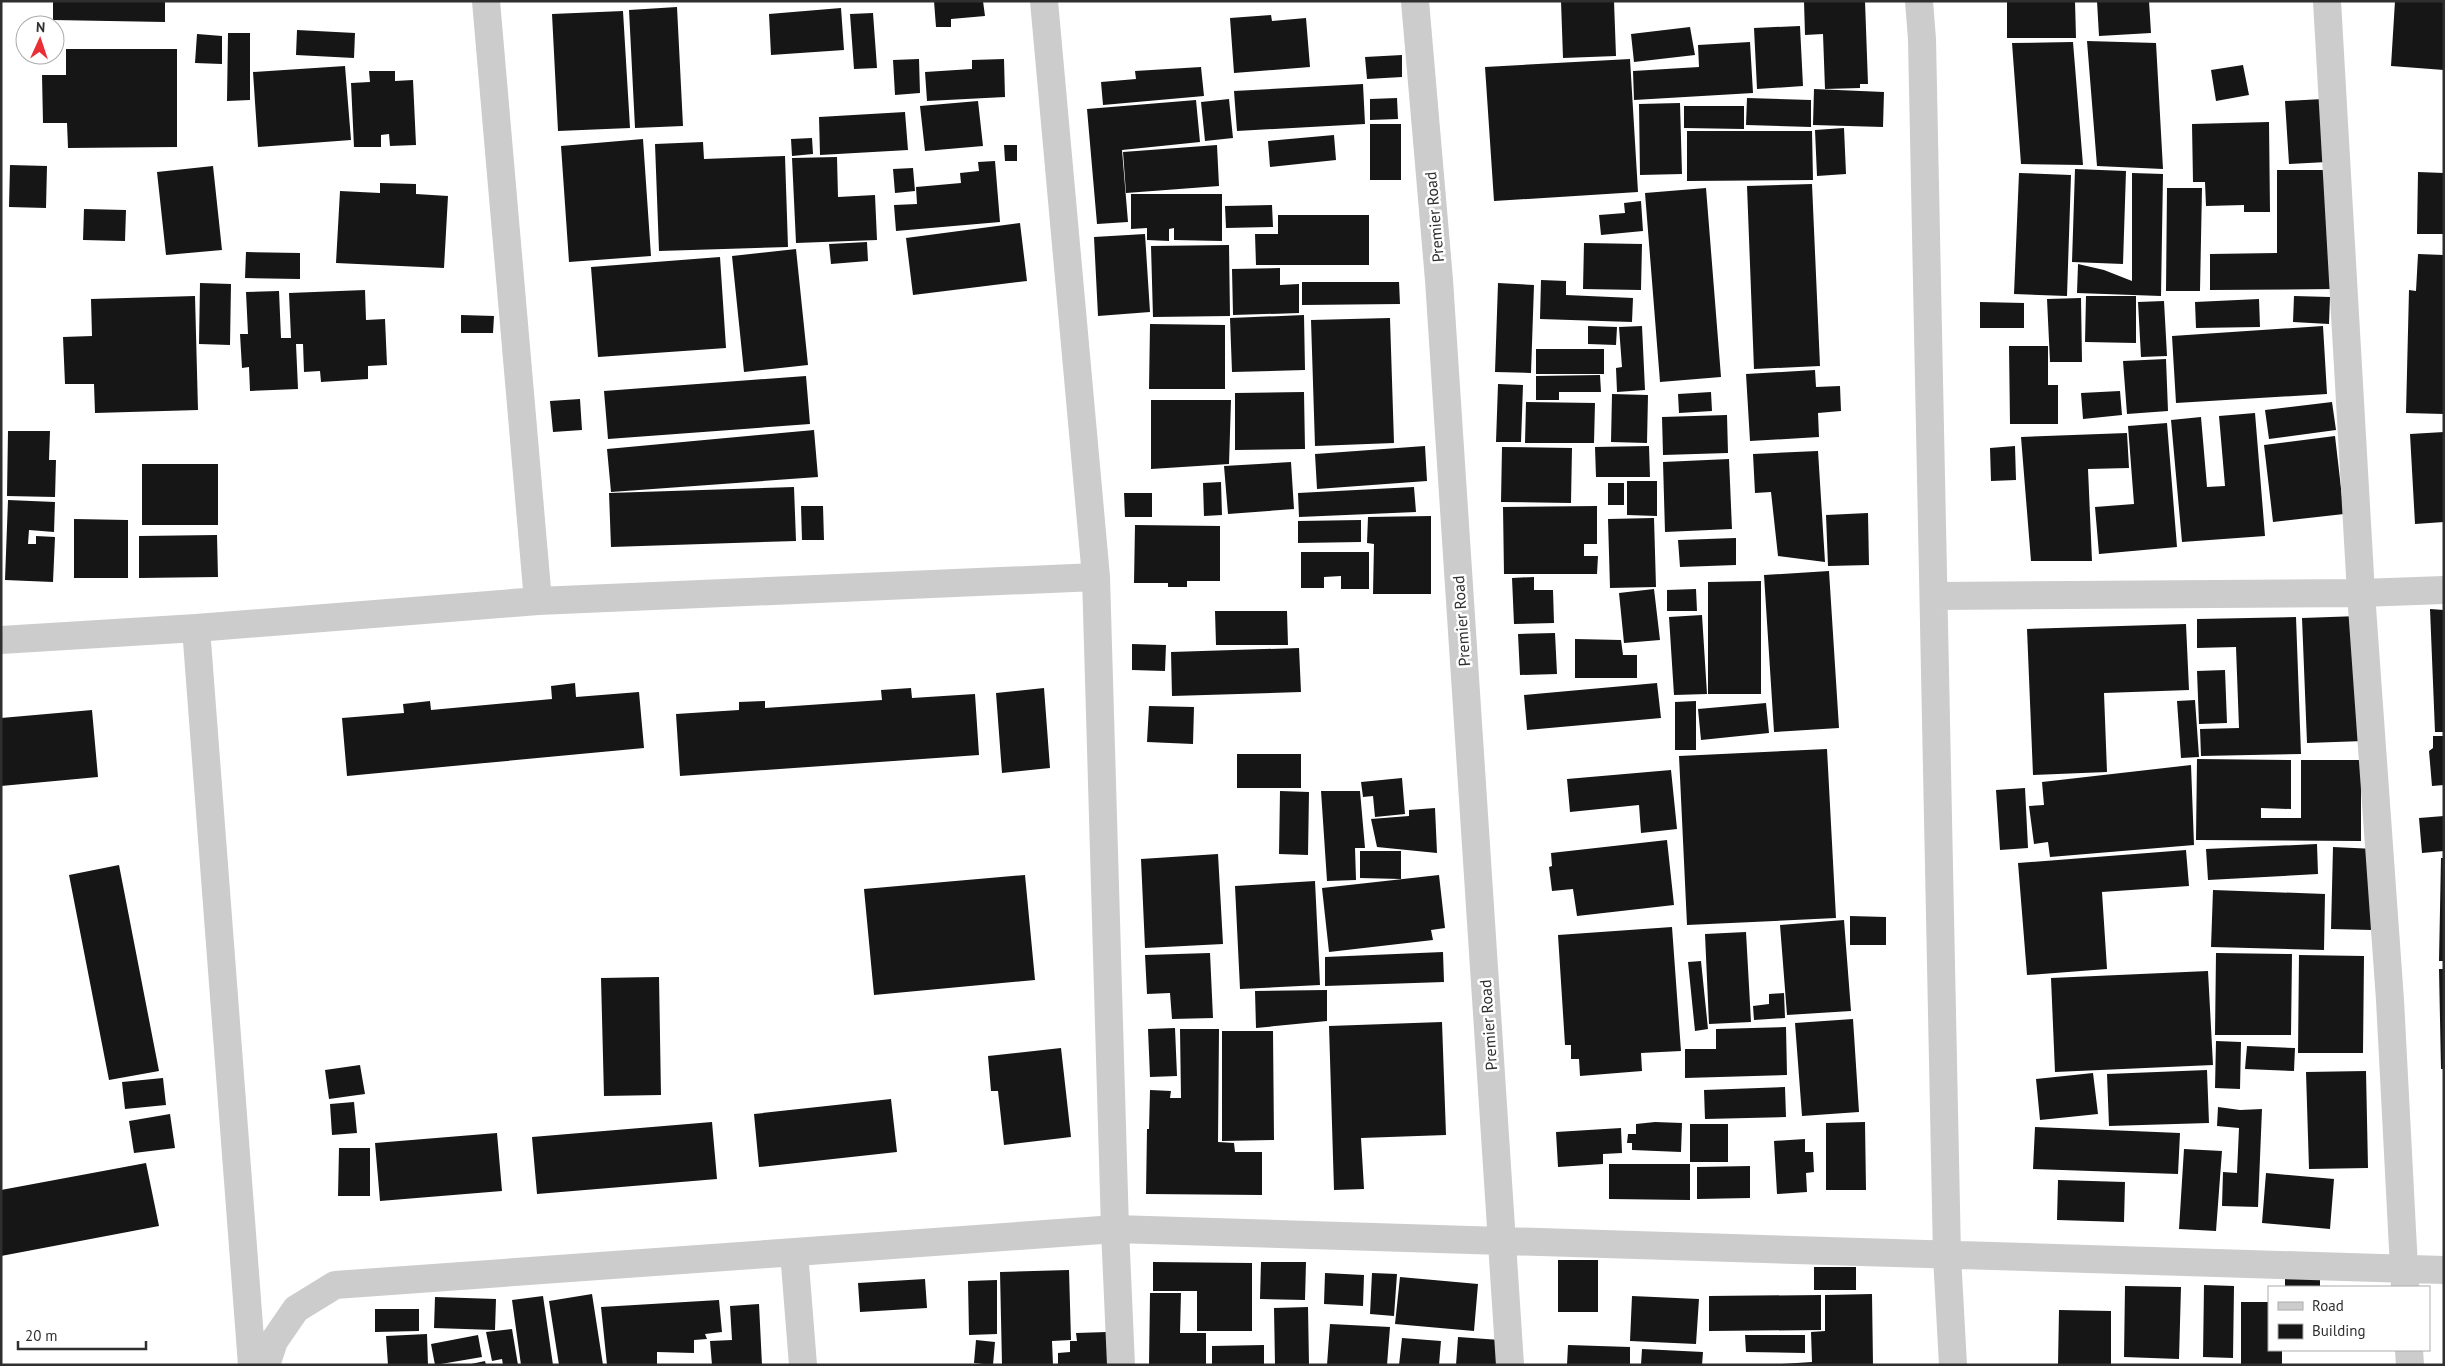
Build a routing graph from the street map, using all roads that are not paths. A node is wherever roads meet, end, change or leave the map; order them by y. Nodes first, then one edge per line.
1 (486, 1) edge
2 (1044, 1) edge
3 (1415, 1) edge
4 (1919, 1) edge
5 (2327, 1) edge
6 (1096, 577) junction
7 (2444, 590) edge
8 (2361, 593) junction
9 (1934, 596) junction
10 (538, 601) junction
11 (196, 628) junction
12 (1, 640) edge
13 (1115, 1228) junction
14 (1502, 1242) junction
15 (794, 1252) junction
16 (1948, 1256) junction
17 (2444, 1270) edge
18 (2405, 1279) edge
19 (2409, 1351) edge
20 (252, 1365) edge
21 (266, 1365) edge
22 (803, 1365) edge
23 (1121, 1365) edge
24 (1510, 1365) edge
25 (1953, 1365) edge
26 (2410, 1365) edge

1 - 10 street
2 - 6 street
3 - 14 street, Premier Road
4 - 9 street
5 - 8 street
6 - 10 street
6 - 13 street
7 - 8 street
8 - 9 street
8 - 18 street
9 - 16 street
10 - 11 street
11 - 12 street
11 - 20 street
13 - 14 street
13 - 15 street
13 - 23 street
14 - 16 street
14 - 24 street, Premier Road
15 - 21 street
15 - 22 street
16 - 18 street
16 - 25 street
17 - 18 street
19 - 26 street

